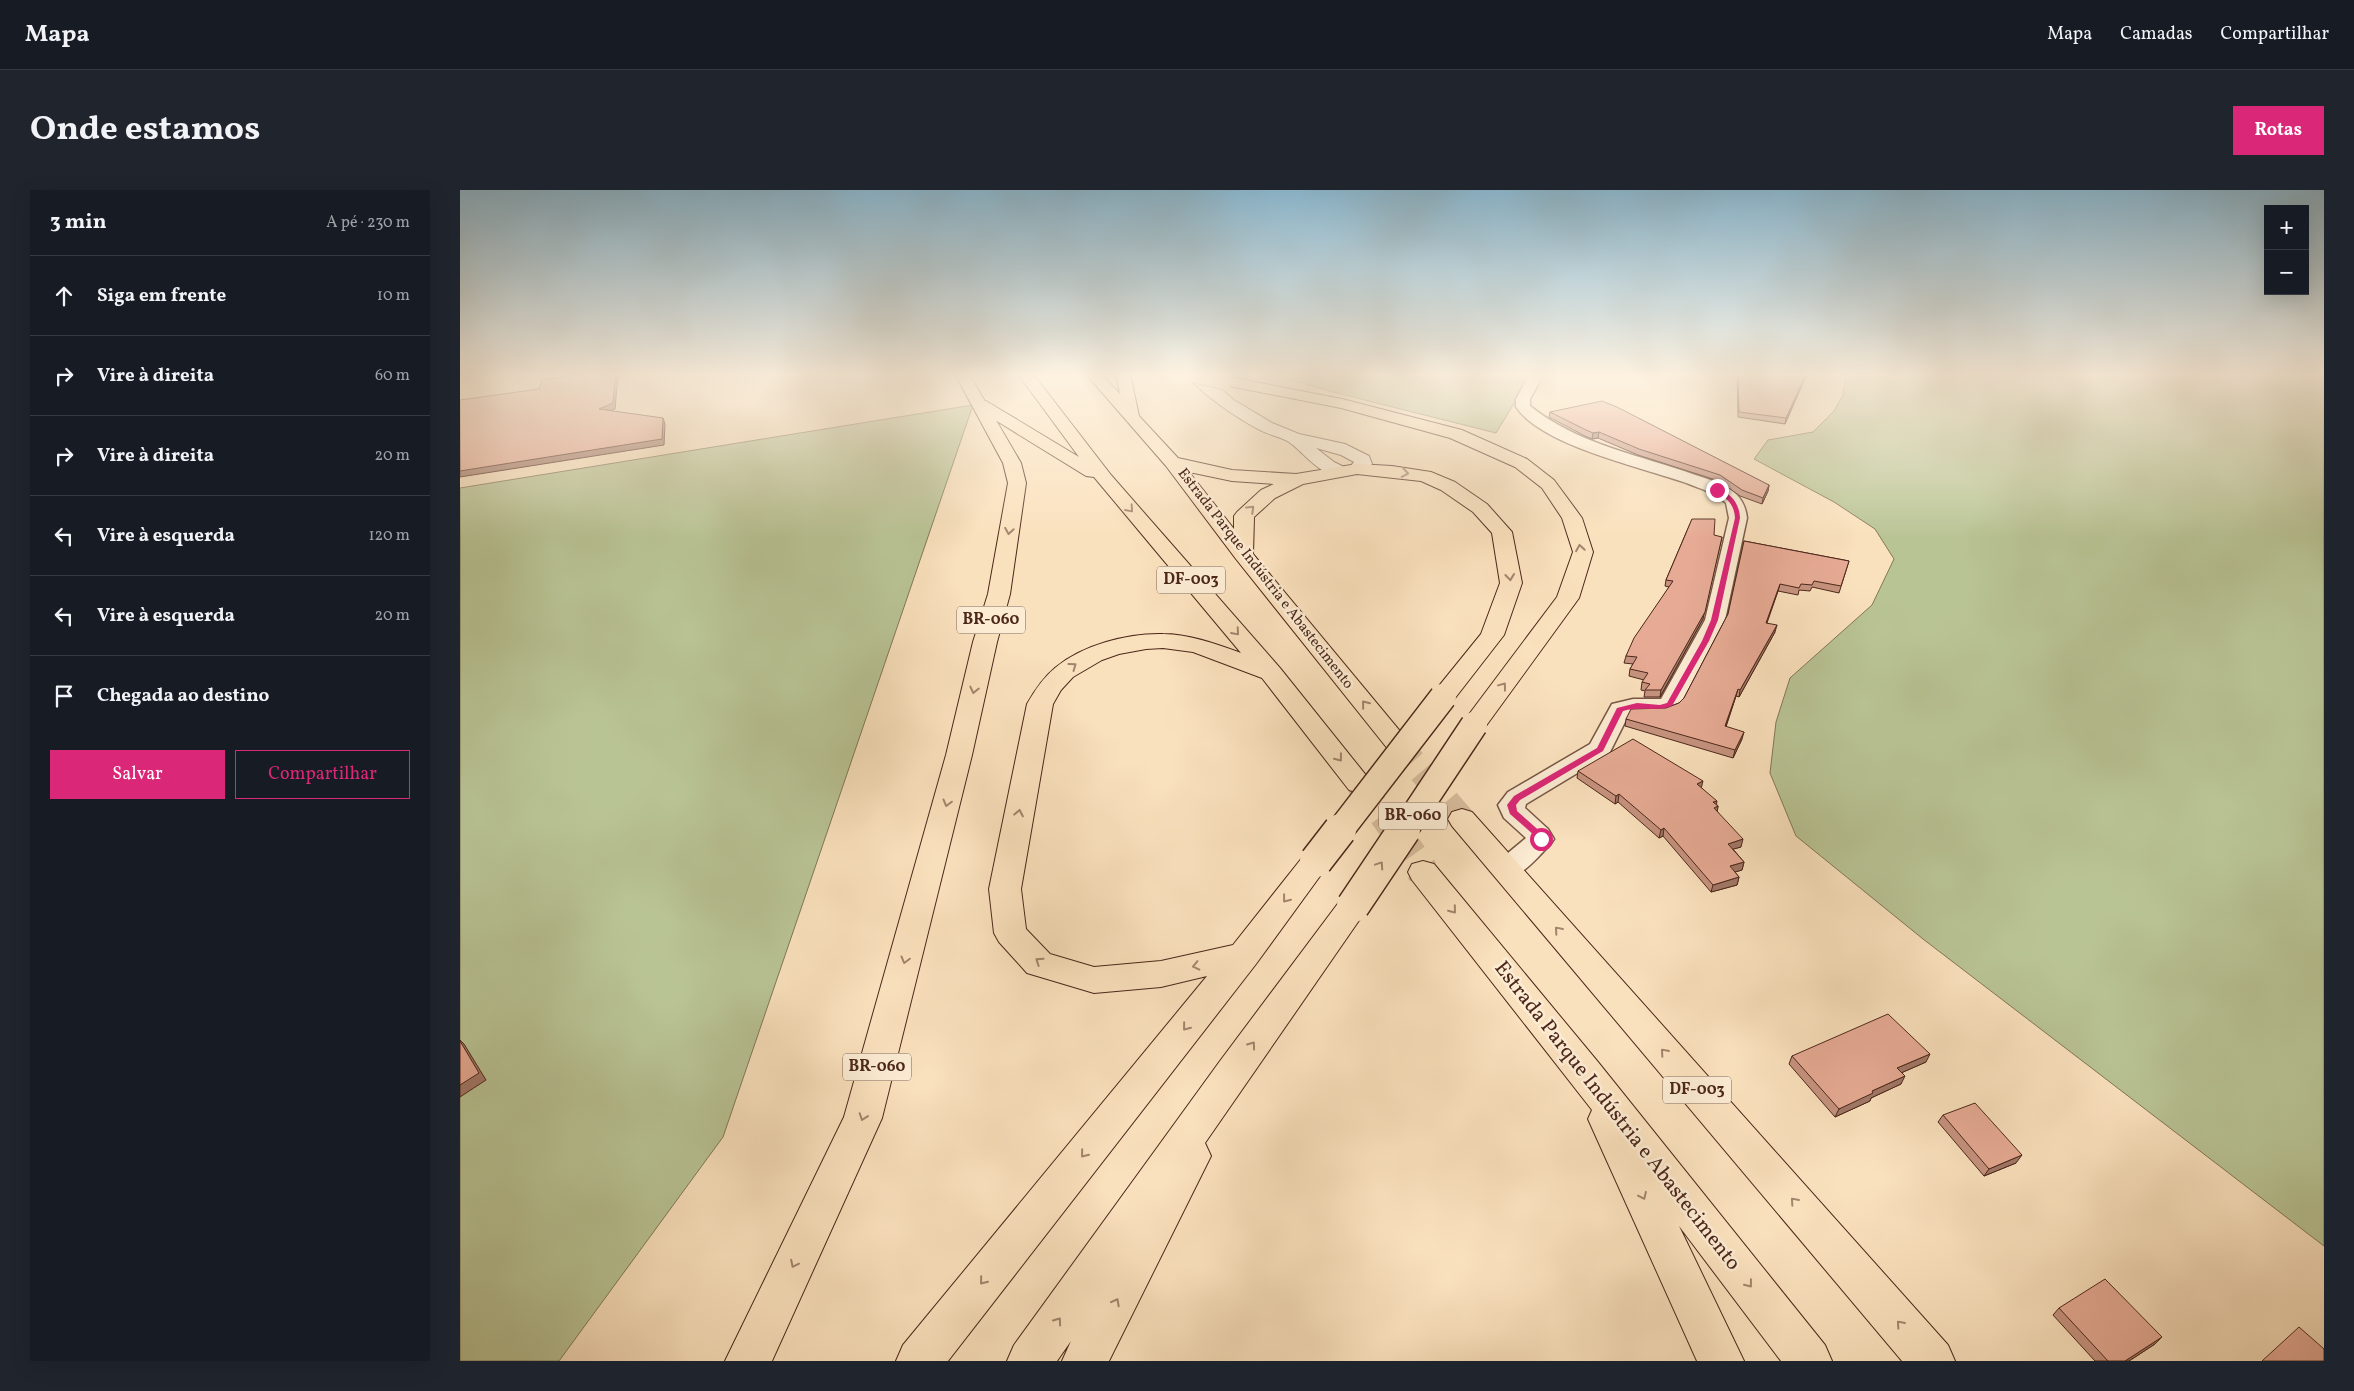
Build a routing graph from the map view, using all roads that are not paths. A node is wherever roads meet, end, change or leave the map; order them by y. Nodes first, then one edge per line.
1 (993, 429) edge
2 (1021, 429) edge
3 (1067, 429) edge
4 (1142, 429) edge
5 (1271, 429) edge
6 (1436, 429) edge
7 (1556, 429) edge
8 (1293, 438) junction
9 (1172, 462) junction
10 (1349, 470) junction
11 (1105, 479) junction
12 (1298, 479) junction
13 (1243, 555) junction
14 (1271, 673) junction
15 (1396, 742) tunnel mouth
16 (1359, 784) tunnel mouth
17 (1462, 819) tunnel mouth
18 (1506, 870) junction
19 (1423, 872) tunnel mouth
20 (1244, 954) junction
21 (1233, 1072) junction
22 (1585, 1072) junction
23 (748, 1361) edge
24 (918, 1361) edge
25 (1030, 1361) edge
26 (1085, 1361) edge
27 (1721, 1361) edge
28 (1809, 1361) edge
29 (1932, 1361) edge

1 -> 23 main road, BR-060
2 - 11 main road
3 - 11 main road, DF-003
4 - 9 main road, Estrada Parque Indústria e Abastecimento / DF-003
5 - 8 street
21 -> 6 main road, BR-060, bridge
7 - 18 street
8 - 10 street
8 - 10 street
9 - 12 main road
9 - 13 main road, Estrada Parque Indústria e Abastecimento / DF-003
10 - 12 main road
10 -> 20 main road, BR-060, bridge
11 -> 14 main road, DF-003
13 -> 12 main road
15 -> 13 main road, Estrada Parque Indústria e Abastecimento / DF-003
14 -> 16 main road, DF-003
20 -> 14 main road
17 - 18 main road, DF-003
29 -> 18 main road, DF-003
19 -> 22 main road, Estrada Parque Indústria e Abastecimento
20 -> 24 main road, BR-060
25 -> 21 main road, BR-060
26 -> 21 main road
22 -> 27 main road
22 -> 28 main road, Estrada Parque Indústria e Abastecimento

